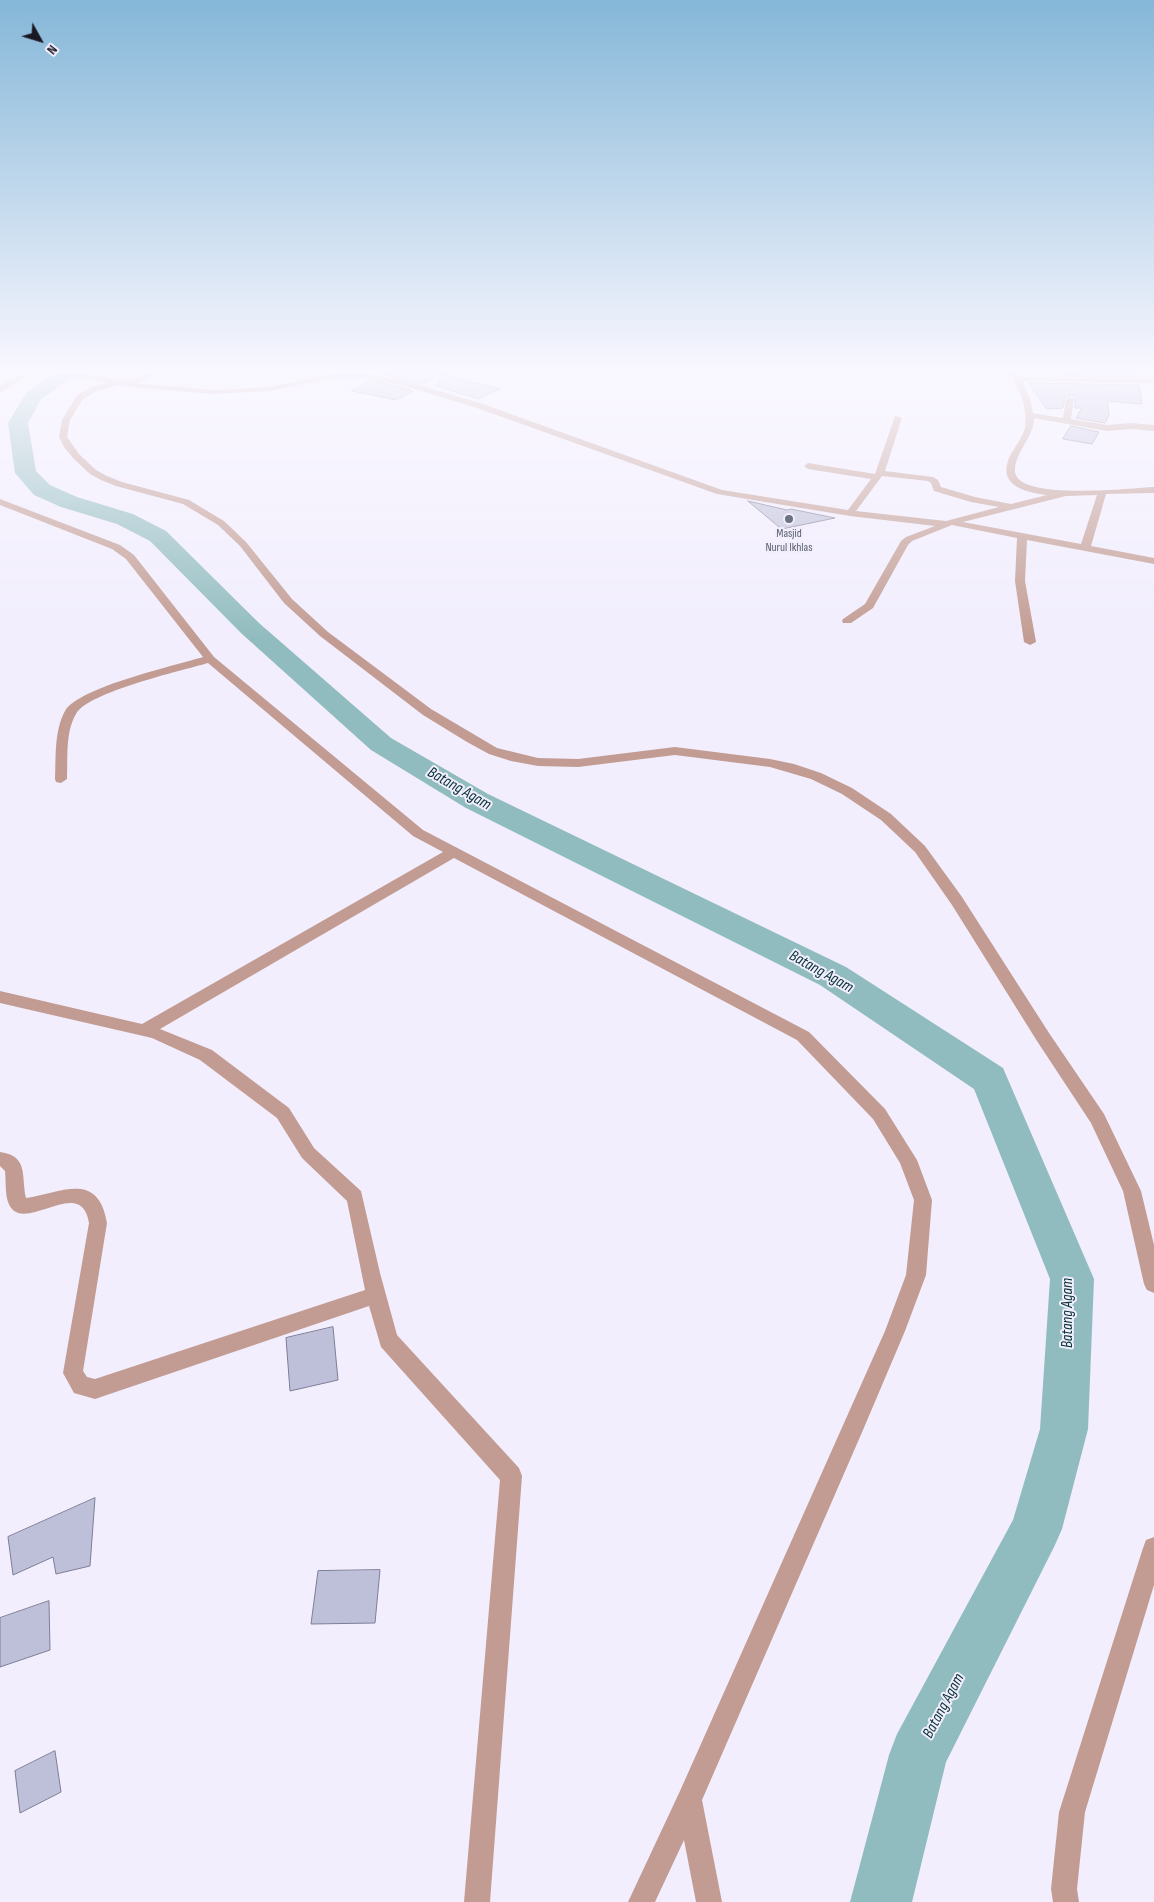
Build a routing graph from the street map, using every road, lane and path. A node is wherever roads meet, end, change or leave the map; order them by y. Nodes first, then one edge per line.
1 (82, 462) edge
2 (636, 462) edge
3 (883, 462) edge
4 (1012, 462) edge
5 (808, 466) dead end
6 (878, 475) junction
7 (1154, 490) edge
8 (1102, 492) junction
9 (1066, 493) junction
10 (0, 502) edge
11 (1011, 506) junction
12 (850, 513) junction
13 (950, 524) junction
14 (1022, 537) junction
15 (1085, 548) junction
16 (1154, 561) edge
17 (847, 621) dead end
18 (1030, 642) dead end
19 (210, 659) junction
20 (61, 779) dead end
21 (454, 852) junction
22 (0, 997) edge
23 (143, 1031) junction
24 (0, 1159) edge
25 (1154, 1284) edge
26 (376, 1295) junction
27 (1154, 1548) edge
28 (689, 1800) junction
29 (477, 1902) edge
30 (641, 1902) edge
31 (709, 1902) edge
32 (1066, 1902) edge

1 - 25 street
2 - 12 street
3 - 6 street
4 - 9 street
5 - 6 street
6 - 11 street
6 - 12 street
7 - 8 street
8 - 9 street
8 - 15 street
9 - 11 street
10 - 19 street
11 - 13 street
12 - 13 street
13 - 14 street
13 - 17 street
14 - 15 street
14 - 18 street
15 - 16 street
19 - 20 street
19 - 21 street
21 - 23 street
21 - 28 street
22 - 23 street
23 - 26 street
24 - 26 street
26 - 29 street
27 - 32 street
28 - 30 street
28 - 31 street

